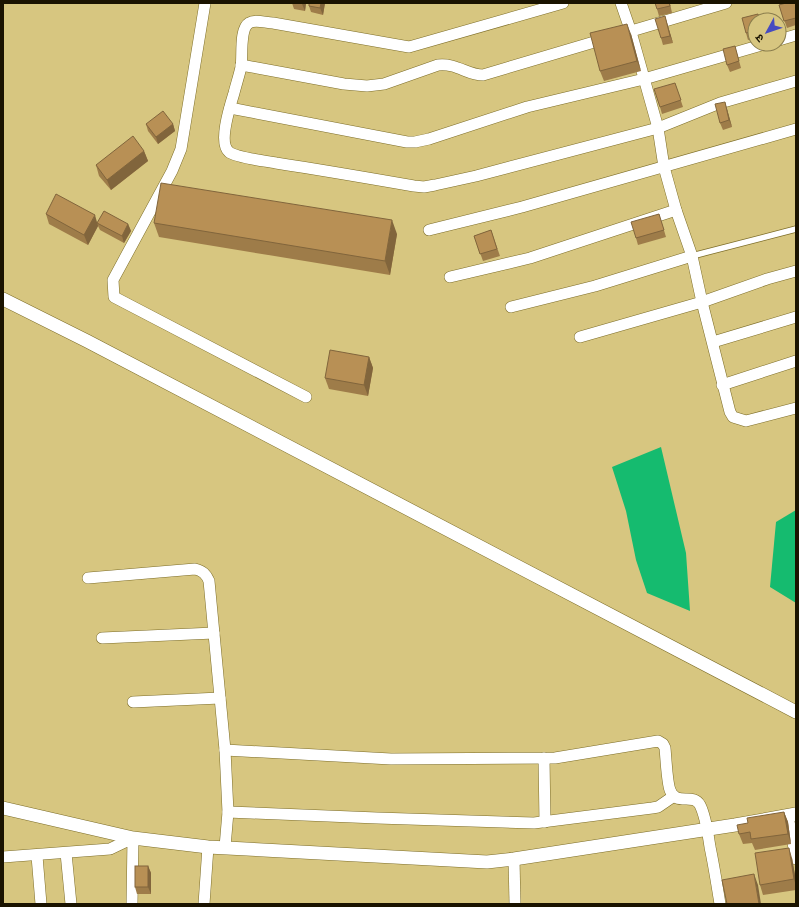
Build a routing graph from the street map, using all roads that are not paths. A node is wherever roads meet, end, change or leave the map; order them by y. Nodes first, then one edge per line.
1 (205, 3) edge
2 (563, 3) edge
3 (621, 3) edge
4 (726, 3) edge
5 (631, 32) junction
6 (747, 49) edge
7 (241, 66) junction
8 (644, 79) junction
9 (796, 81) edge
10 (230, 108) junction
11 (658, 128) junction
12 (796, 129) edge
13 (664, 166) junction
14 (676, 210) junction
15 (796, 229) edge
16 (430, 230) dead end
17 (692, 256) junction
18 (796, 271) edge
19 (450, 277) dead end
20 (3, 299) edge
21 (702, 302) junction
22 (511, 307) dead end
23 (796, 317) edge
24 (580, 337) dead end
25 (713, 342) junction
26 (796, 361) edge
27 (722, 384) junction
28 (306, 397) dead end
29 (796, 408) edge
30 (88, 578) dead end
31 (214, 633) junction
32 (102, 638) dead end
33 (220, 698) junction
34 (133, 702) dead end
35 (796, 712) edge
36 (225, 750) junction
37 (544, 758) junction
38 (674, 796) junction
39 (3, 808) edge
40 (228, 812) junction
41 (792, 815) edge
42 (545, 822) junction
43 (707, 830) junction
44 (133, 838) junction
45 (208, 846) junction
46 (224, 847) junction
47 (66, 853) junction
48 (37, 856) junction
49 (3, 857) edge
50 (514, 859) junction
51 (796, 859) edge
52 (41, 904) edge
53 (71, 904) edge
54 (132, 904) edge
55 (204, 904) edge
56 (515, 904) edge
57 (720, 904) edge

1 - 28 street
2 - 7 street
3 - 5 street
4 - 5 street
5 - 7 street
5 - 8 street
6 - 8 street
7 - 10 street
8 - 10 street
8 - 11 street
9 - 11 street
10 - 11 street
11 - 13 street
12 - 13 street
13 - 14 street
13 - 16 street
14 - 17 street
14 - 19 street
15 - 17 lane
17 - 21 street
17 - 22 street
18 - 21 street
20 - 35 street
21 - 24 street
21 - 25 street
23 - 25 street
25 - 27 street
26 - 27 street
27 - 29 street
30 - 31 street
31 - 32 street
31 - 33 street
33 - 34 street
33 - 36 street
36 - 37 street
36 - 40 street
37 - 38 street
37 - 42 street
38 - 42 street
38 - 43 street
39 - 44 street
40 - 42 street
40 - 46 street
41 - 43 street
41 - 51 street
43 - 50 street
43 - 57 street
44 - 45 street
44 - 47 street
44 - 54 street
45 - 46 street
45 - 55 street
46 - 50 street
47 - 48 street
47 - 53 street
48 - 49 street
48 - 52 street
50 - 56 street

